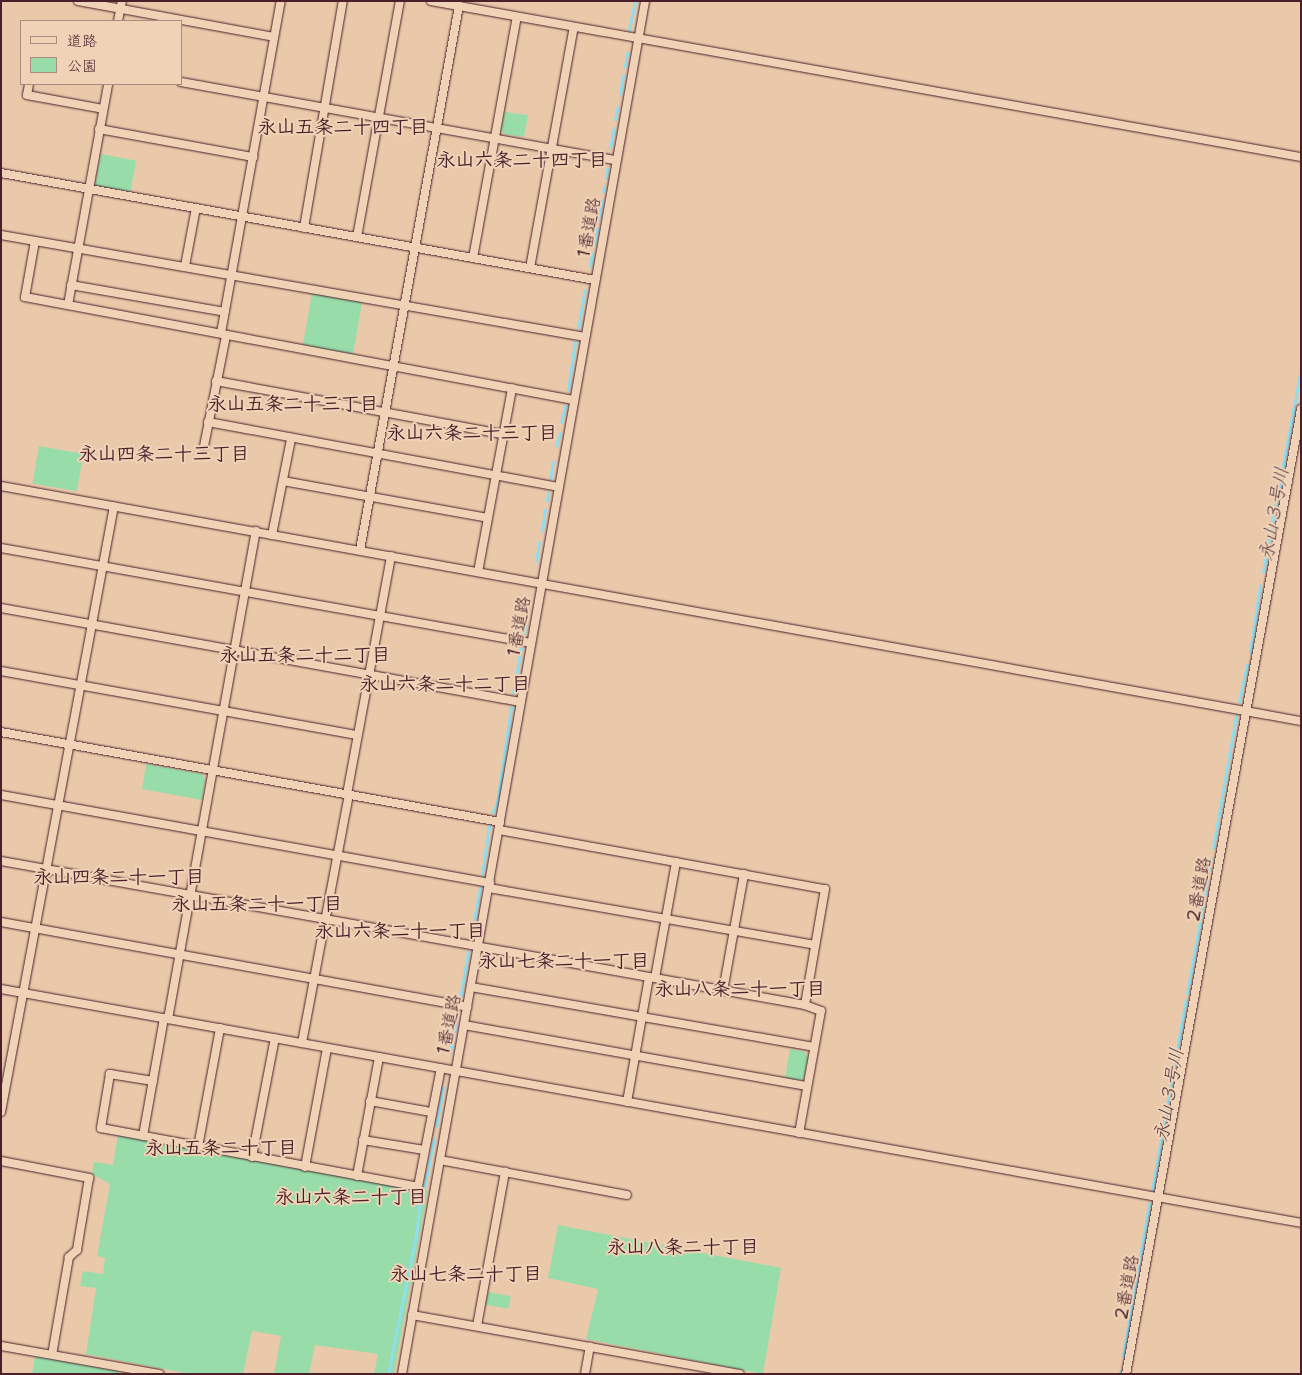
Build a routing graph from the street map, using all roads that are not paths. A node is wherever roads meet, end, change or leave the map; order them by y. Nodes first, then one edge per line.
1 (78, 1) edge
2 (281, 1) edge
3 (343, 1) edge
4 (400, 1) edge
5 (431, 1) edge
6 (644, 1) edge
7 (121, 5) edge
8 (459, 6) junction
9 (517, 17) junction
10 (118, 20) edge
11 (574, 27) junction
12 (274, 37) junction
13 (638, 38) junction
14 (182, 82) edge
15 (29, 85) edge
16 (108, 85) edge
17 (264, 97) junction
18 (324, 108) junction
19 (103, 109) junction
20 (380, 117) junction
21 (437, 128) junction
22 (99, 129) junction
23 (495, 138) junction
24 (552, 149) junction
25 (253, 157) junction
26 (1301, 157) edge
27 (616, 160) junction
28 (1, 173) edge
29 (89, 189) junction
30 (196, 208) junction
31 (242, 216) junction
32 (304, 228) junction
33 (1, 235) edge
34 (357, 237) junction
35 (35, 241) junction
36 (415, 247) junction
37 (78, 249) junction
38 (473, 258) junction
39 (185, 266) junction
40 (530, 268) junction
41 (232, 275) junction
42 (595, 280) junction
43 (71, 285) junction
44 (68, 305) junction
45 (404, 305) junction
46 (225, 312) junction
47 (224, 335) junction
48 (585, 337) junction
49 (393, 367) junction
50 (216, 381) junction
51 (512, 388) junction
52 (573, 400) junction
53 (1301, 409) edge
54 (384, 411) junction
55 (208, 422) junction
56 (503, 434) junction
57 (291, 439) junction
58 (204, 446) dead end
59 (377, 454) junction
60 (496, 476) junction
61 (283, 481) junction
62 (1, 486) edge
63 (558, 487) junction
64 (369, 496) junction
65 (114, 506) junction
66 (488, 518) junction
67 (256, 531) junction
68 (272, 535) junction
69 (1, 548) edge
70 (360, 550) junction
71 (391, 556) junction
72 (102, 566) junction
73 (478, 572) junction
74 (541, 583) junction
75 (245, 591) junction
76 (1, 608) edge
77 (381, 616) junction
78 (91, 624) junction
79 (531, 643) junction
80 (234, 650) junction
81 (1, 670) edge
82 (370, 674) junction
83 (81, 686) junction
84 (521, 702) junction
85 (223, 711) junction
86 (1246, 711) junction
87 (1301, 721) edge
88 (1, 732) edge
89 (357, 735) junction
90 (70, 744) junction
91 (212, 770) junction
92 (348, 794) junction
93 (1, 795) edge
94 (59, 805) junction
95 (500, 826) junction
96 (202, 830) junction
97 (338, 855) junction
98 (1, 861) edge
99 (676, 862) junction
100 (47, 869) junction
101 (744, 874) junction
102 (489, 886) junction
103 (190, 895) junction
104 (326, 919) junction
105 (666, 919) junction
106 (1, 922) edge
107 (37, 928) junction
108 (734, 931) junction
109 (815, 945) junction
110 (479, 947) junction
111 (179, 955) junction
112 (652, 978) junction
113 (315, 979) junction
114 (472, 987) junction
115 (1, 988) edge
116 (723, 991) junction
117 (24, 993) junction
118 (805, 1005) junction
119 (467, 1007) junction
120 (642, 1017) junction
121 (166, 1019) junction
122 (464, 1025) junction
123 (220, 1028) junction
124 (275, 1038) junction
125 (302, 1043) junction
126 (814, 1047) junction
127 (328, 1048) junction
128 (635, 1056) junction
129 (379, 1057) junction
130 (1, 1059) edge
131 (10, 1061) junction
132 (441, 1068) junction
133 (455, 1071) junction
134 (153, 1081) junction
135 (806, 1086) junction
136 (370, 1101) junction
137 (627, 1102) junction
138 (1, 1112) edge
139 (431, 1112) junction
140 (799, 1133) junction
141 (143, 1136) junction
142 (363, 1140) junction
143 (198, 1147) junction
144 (424, 1150) junction
145 (252, 1157) junction
146 (440, 1160) junction
147 (1, 1161) edge
148 (305, 1167) junction
149 (504, 1172) junction
150 (357, 1176) junction
151 (627, 1195) dead end
152 (1158, 1197) junction
153 (1301, 1223) edge
154 (412, 1314) junction
155 (477, 1326) junction
156 (1, 1346) edge
157 (590, 1346) junction
158 (52, 1354) junction
159 (160, 1374) edge
160 (402, 1374) edge
161 (585, 1374) edge
162 (740, 1374) edge
163 (1126, 1374) edge

1 - 7 street
2 - 12 street
3 - 18 street
4 - 20 street
5 - 8 street
6 - 13 street, 1番道路
7 - 10 street
7 - 12 street
8 - 9 street
8 - 21 street
9 - 11 street
9 - 23 street
11 - 13 street
11 - 24 street
12 - 17 street
13 - 26 street
13 - 27 street, 1番道路
14 - 17 street
15 - 19 street
16 - 19 street
17 - 18 street
17 - 25 street
18 - 20 street
18 - 32 street
19 - 22 street
20 - 21 street
20 - 34 street
21 - 23 street
21 - 36 street
22 - 25 street
22 - 29 street
23 - 24 street
23 - 38 street
24 - 27 street
24 - 40 street
25 - 31 street
27 - 42 street, 1番道路
28 - 29 street
29 - 30 street
29 - 37 street
30 - 31 street
30 - 39 street
31 - 32 street
31 - 41 street
32 - 34 street
33 - 35 street
34 - 36 street
35 - 37 street
35 - 44 street
36 - 38 street
36 - 45 street
37 - 39 street
37 - 43 street
38 - 40 street
39 - 41 street
40 - 42 street
41 - 45 street
41 - 46 street
42 - 48 street, 1番道路
43 - 44 street
43 - 46 street
44 - 47 street
45 - 48 street
45 - 49 street
46 - 47 street
47 - 49 street
47 - 50 street
48 - 52 street, 1番道路
49 - 51 street
49 - 54 street
50 - 54 street
50 - 55 street
51 - 52 street
51 - 56 street
52 - 63 street, 1番道路
53 - 86 street, 2番道路
54 - 56 street
54 - 59 street
55 - 57 street
55 - 58 street
56 - 60 street
57 - 59 street
57 - 61 street
59 - 60 street
59 - 64 street
60 - 63 street
60 - 66 street
61 - 64 street
61 - 68 street
62 - 65 street
63 - 74 street, 1番道路
64 - 66 street
64 - 70 street
65 - 67 street
65 - 72 street
66 - 73 street
67 - 68 street
67 - 75 street
68 - 70 street
69 - 72 street
70 - 71 street
71 - 73 street
71 - 77 street
72 - 75 street
72 - 78 street
73 - 74 street
74 - 79 street, 1番道路
74 - 86 street
75 - 77 street
75 - 80 street
76 - 78 street
77 - 79 street
77 - 82 street
78 - 80 street
78 - 83 street
79 - 84 street, 1番道路
80 - 82 street
80 - 85 street
81 - 83 street
82 - 84 street
82 - 89 street
83 - 85 street
83 - 90 street
84 - 95 street, 1番道路
85 - 89 street
85 - 91 street
86 - 87 street
86 - 152 street, 2番道路
88 - 90 street
89 - 92 street
90 - 91 street
90 - 94 street
91 - 92 street
91 - 96 street
92 - 95 street
92 - 97 street
93 - 94 street
94 - 96 street
94 - 100 street
95 - 99 street
95 - 102 street, 1番道路
96 - 97 street
96 - 103 street
97 - 102 street
97 - 104 street
98 - 100 street
99 - 101 street
99 - 105 street
100 - 103 street
100 - 107 street
101 - 108 street
101 - 109 street
102 - 105 street
102 - 110 street, 1番道路
103 - 104 street
103 - 111 street
104 - 110 street
104 - 113 street
105 - 108 street
105 - 112 street
106 - 107 street
107 - 111 street
107 - 117 street
108 - 109 street
108 - 116 street
109 - 118 street
110 - 112 street
110 - 114 street, 1番道路
111 - 113 street
111 - 121 street
112 - 116 street
112 - 120 street
113 - 119 street
113 - 125 street
114 - 119 street, 1番道路
114 - 120 street
115 - 117 street
116 - 118 street
117 - 121 street
117 - 131 street
118 - 126 street
119 - 122 street, 1番道路
120 - 126 street
120 - 128 street
121 - 123 street
121 - 134 street
122 - 128 street
122 - 133 street, 1番道路
123 - 124 street
123 - 143 street
124 - 125 street
124 - 145 street
125 - 127 street
126 - 135 street
127 - 129 street
127 - 148 street
128 - 135 street
128 - 137 street
129 - 132 street
129 - 136 street
130 - 131 street
131 - 138 street
132 - 133 street
132 - 139 street
133 - 137 street
133 - 146 street, 1番道路
134 - 141 street
134 - 141 street
135 - 140 street
136 - 139 street
136 - 142 street
137 - 140 street
139 - 144 street
140 - 152 street
141 - 143 street
142 - 144 street
142 - 150 street
143 - 145 street
144 - 150 street
145 - 148 street
146 - 149 street
146 - 154 street, 1番道路
147 - 158 street
148 - 150 street
149 - 151 street
149 - 155 street
152 - 153 street
152 - 163 street, 2番道路
154 - 155 street
154 - 160 street, 1番道路
155 - 157 street
156 - 158 street
157 - 161 street
157 - 162 street
158 - 159 street

